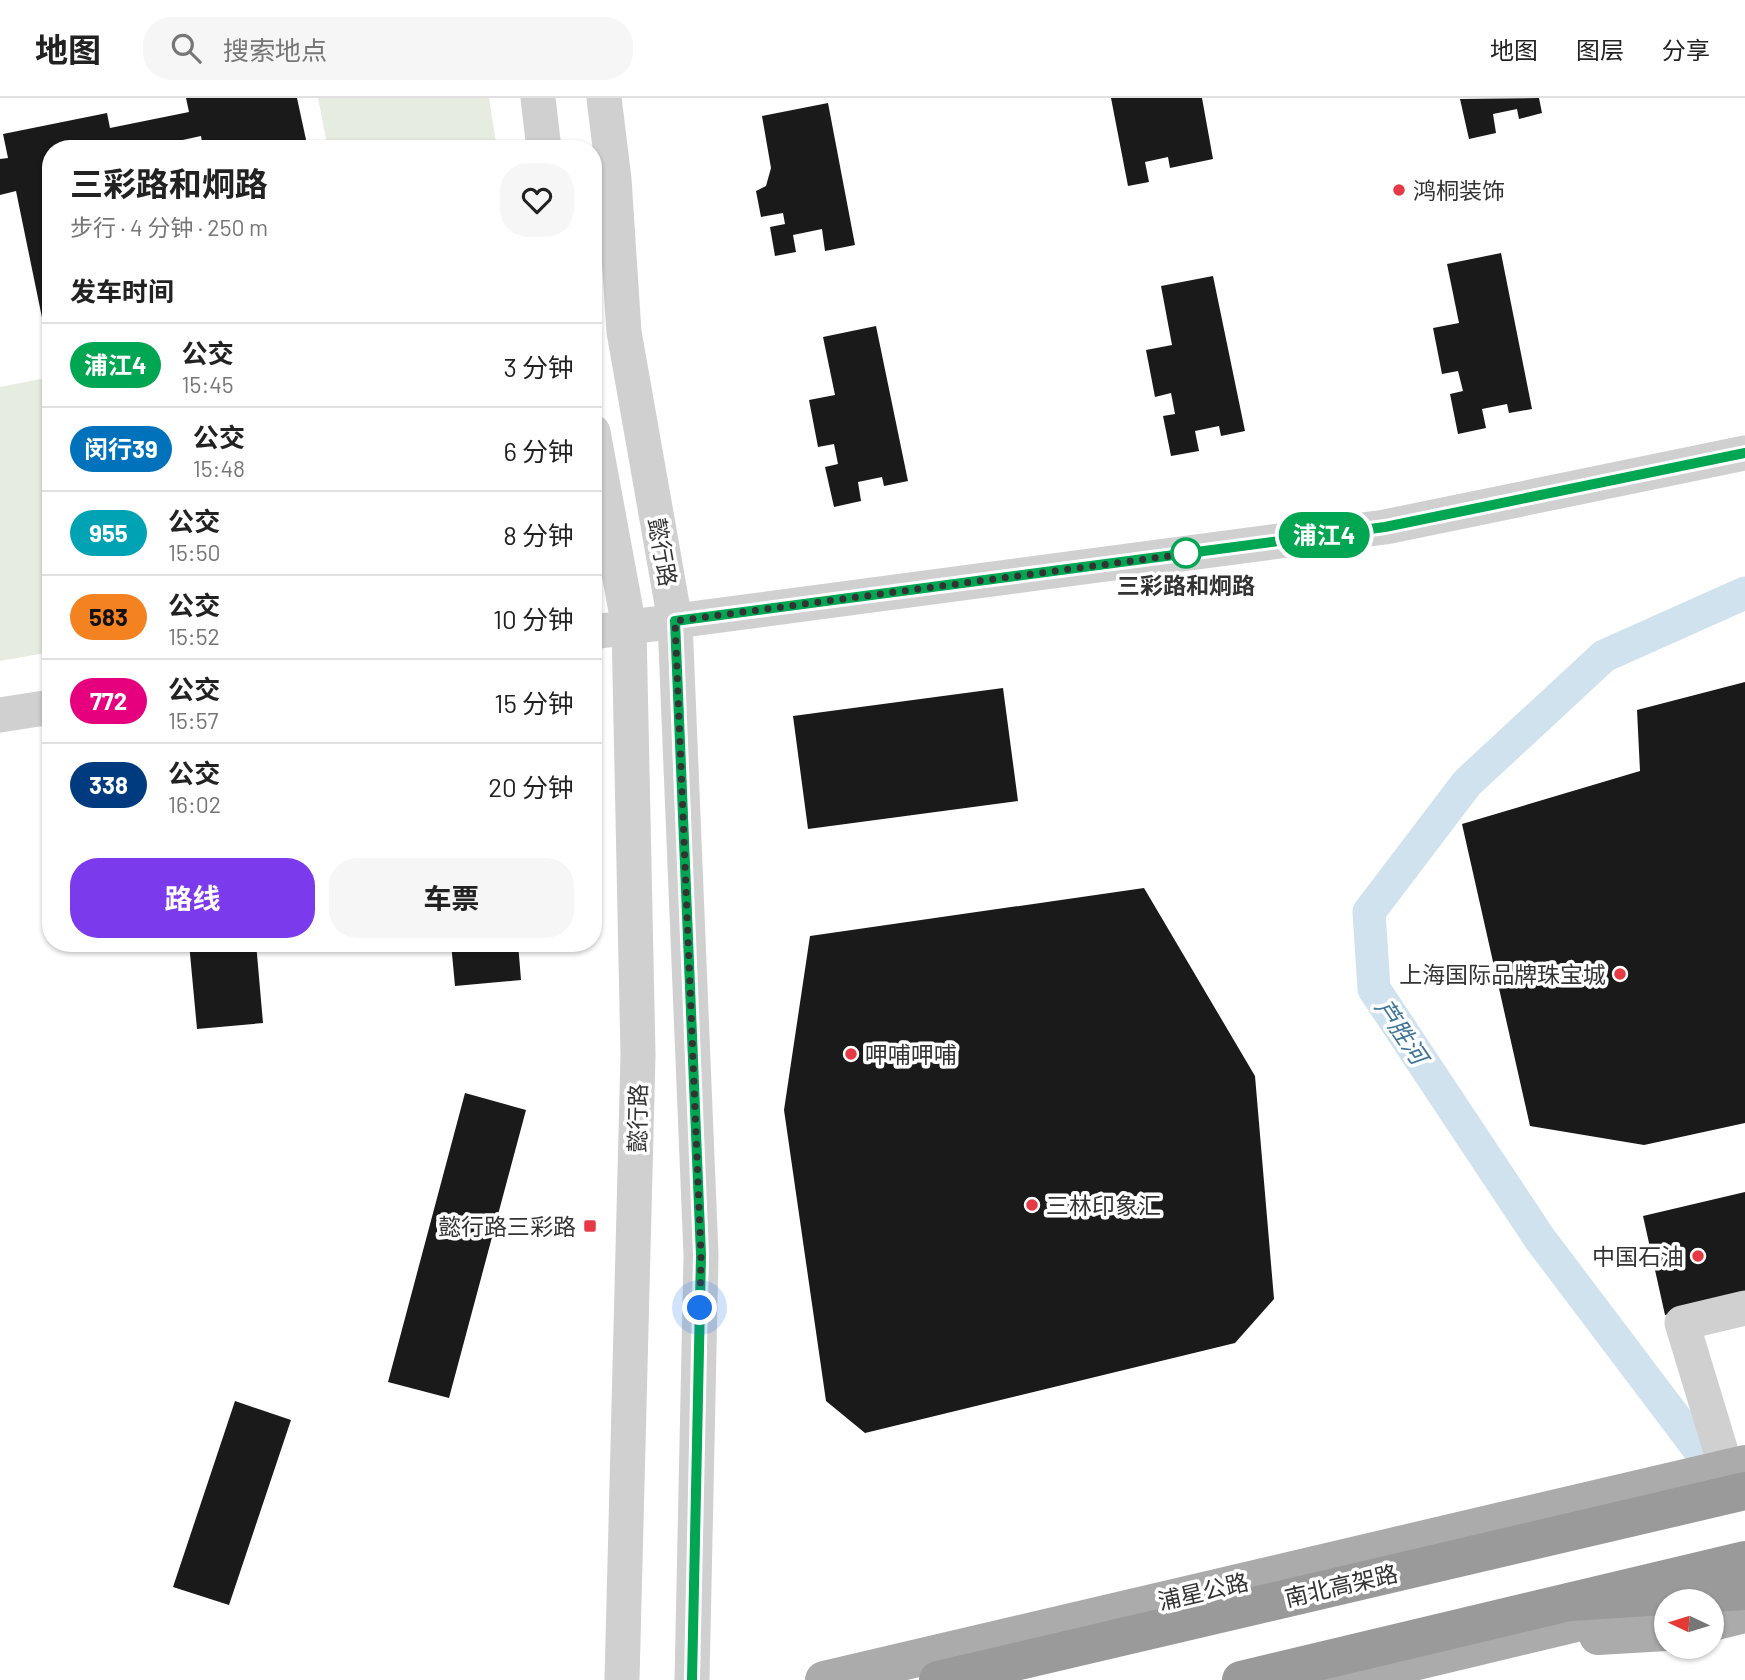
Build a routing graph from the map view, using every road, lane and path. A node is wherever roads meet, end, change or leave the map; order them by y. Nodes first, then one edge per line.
1 (538, 98) edge
2 (604, 98) edge
3 (543, 140) edge
4 (1745, 453) edge
5 (602, 481) edge
6 (675, 621) junction
7 (629, 627) junction
8 (602, 631) edge
9 (42, 708) edge
10 (0, 715) edge
11 (1745, 1308) edge
12 (1739, 1474) edge
13 (1745, 1560) edge
14 (1570, 1602) junction
15 (1734, 1603) edge
16 (1654, 1605) edge
17 (1654, 1632) edge
18 (1519, 1637) junction
19 (1425, 1669) edge
20 (622, 1680) edge
21 (692, 1680) edge
22 (824, 1680) edge
23 (938, 1680) edge
24 (1241, 1680) edge
25 (1338, 1680) edge

1 - 3 street
2 - 6 street, 懿行路
4 - 6 street
5 - 7 street, 懿行路
6 - 7 street
6 - 21 street, 懿行路
7 - 8 street
7 - 20 street, 懿行路
9 - 10 street
11 - 12 street
12 - 22 main road, 浦星公路
12 - 23 highway, 南北高架路, bridge
13 - 14 highway, bridge
14 - 15 highway, bridge
14 - 24 highway
16 - 18 main road
17 - 18 main road
18 - 19 main road
19 - 25 main road

